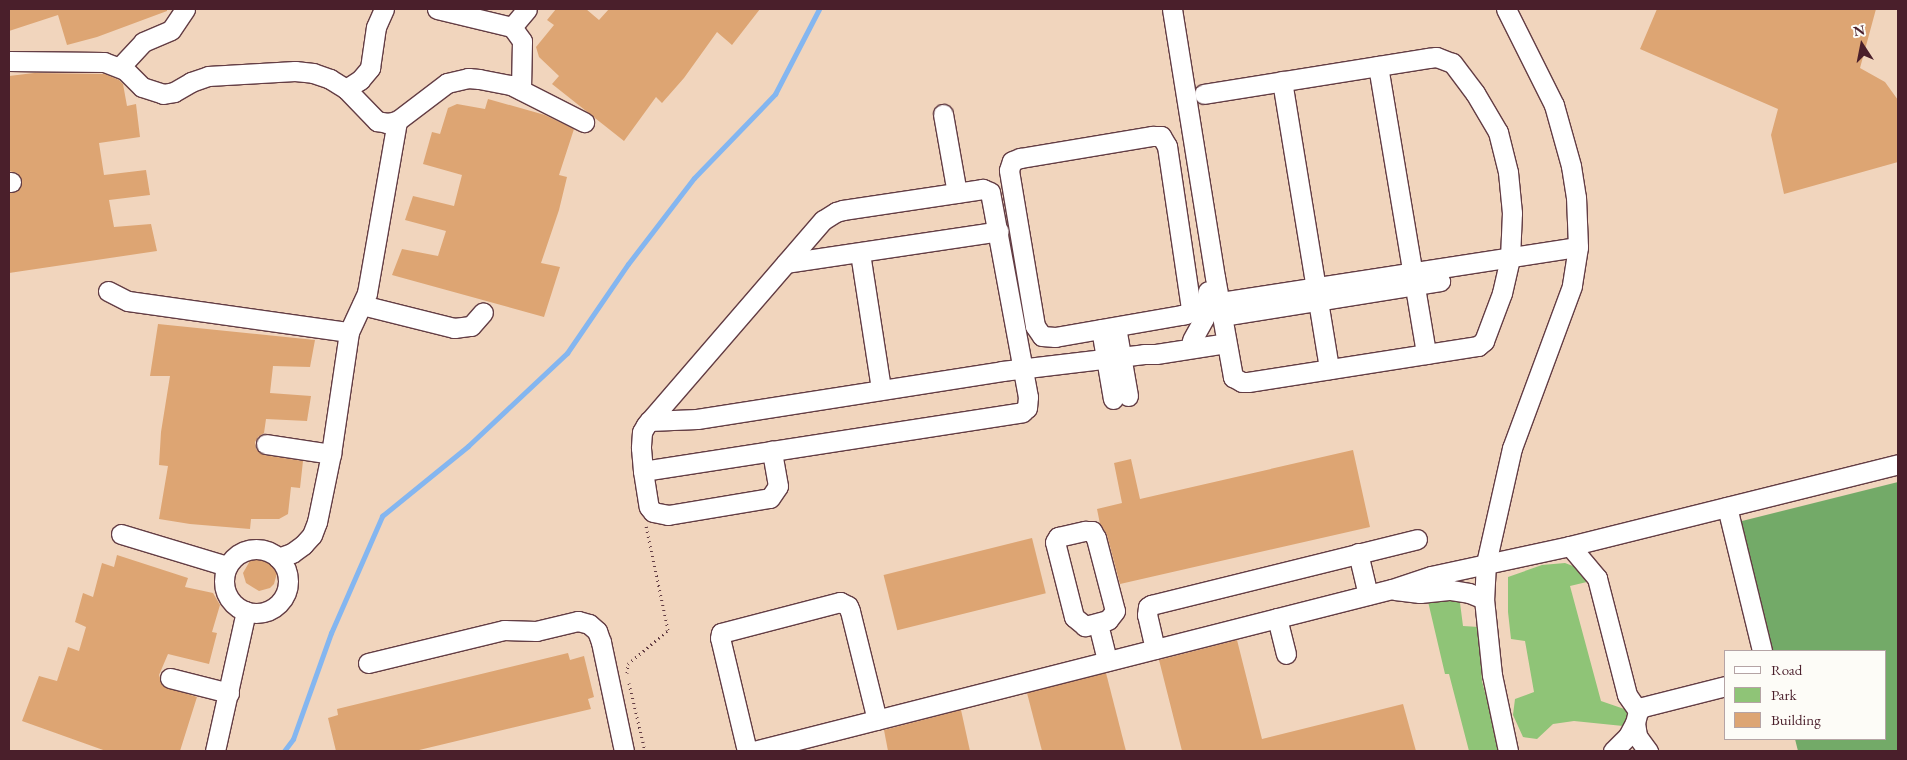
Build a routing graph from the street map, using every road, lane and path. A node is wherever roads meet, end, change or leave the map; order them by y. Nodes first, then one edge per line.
1 (185, 9) edge
2 (384, 9) edge
3 (437, 9) edge
4 (527, 9) edge
5 (1172, 9) edge
6 (1506, 9) edge
7 (512, 28) junction
8 (9, 60) edge
9 (1378, 66) junction
10 (120, 67) junction
11 (1282, 81) junction
12 (346, 89) junction
13 (521, 90) junction
14 (1204, 94) dead end
15 (943, 114) dead end
16 (397, 121) junction
17 (584, 122) dead end
18 (957, 193) junction
19 (999, 231) junction
20 (860, 253) junction
21 (1577, 253) junction
22 (786, 263) junction
23 (1509, 264) junction
24 (1413, 279) junction
25 (108, 291) dead end
26 (1317, 294) junction
27 (362, 305) junction
28 (482, 312) dead end
29 (1220, 320) junction
30 (1108, 328) junction
31 (349, 332) junction
32 (1192, 340) junction
33 (1144, 354) junction
34 (1426, 354) junction
35 (1113, 358) junction
36 (1023, 369) junction
37 (1329, 370) junction
38 (881, 389) junction
39 (1120, 397) dead end
40 (649, 421) junction
41 (266, 444) dead end
42 (772, 451) junction
43 (331, 454) junction
44 (1898, 464) edge
45 (643, 471) junction
46 (1727, 507) junction
47 (653, 512) junction
48 (121, 534) dead end
49 (1417, 539) dead end
50 (1570, 546) junction
51 (1358, 554) junction
52 (278, 558) junction
53 (1486, 563) junction
54 (227, 566) junction
55 (1392, 589) junction
56 (1368, 595) junction
57 (1484, 599) junction
58 (246, 611) junction
59 (1277, 618) junction
60 (1098, 624) junction
61 (1155, 649) junction
62 (1762, 650) edge
63 (1286, 654) dead end
64 (1107, 661) junction
65 (368, 663) dead end
66 (170, 678) dead end
67 (1724, 687) edge
68 (229, 693) junction
69 (1637, 717) junction
70 (877, 720) junction
71 (216, 751) edge
72 (624, 751) edge
73 (645, 751) edge
74 (747, 751) edge
75 (754, 751) edge
76 (1508, 751) edge
77 (1613, 751) edge
78 (1648, 751) edge

1 - 10 lane
2 - 12 lane
3 - 7 lane
4 - 7 lane
5 - 29 lane
6 - 21 lane
7 - 13 lane
8 - 10 lane
9 - 11 lane
9 - 23 lane
9 - 24 lane
10 - 12 lane
11 - 14 lane
11 - 26 lane
12 - 16 lane
13 - 16 lane
13 - 17 lane
15 - 18 lane
16 - 27 lane
18 - 19 lane
18 - 22 lane
19 - 20 lane
19 - 36 lane
20 - 22 lane
20 - 38 lane
21 - 23 lane
21 - 53 lane
22 - 40 lane
23 - 24 lane
23 - 34 lane
24 - 26 lane
24 - 34 lane
25 - 31 lane
26 - 29 lane
26 - 37 lane
27 - 28 lane
27 - 31 lane
29 - 32 lane
29 - 32 lane
29 - 33 lane
29 - 37 lane
30 - 30 lane
30 - 35 lane
31 - 43 lane
32 - 33 lane
33 - 35 lane
34 - 37 lane
35 - 36 lane
35 - 39 lane
36 - 38 lane
36 - 42 lane
38 - 40 lane
40 - 45 lane
41 - 43 lane
42 - 45 lane
42 - 47 lane
43 - 52 lane
44 - 46 lane
45 - 47 lane
46 - 50 lane
46 - 62 lane
47 - 73 path
48 - 54 lane
49 - 51 lane
50 - 53 lane
50 - 69 lane
51 - 56 lane
51 - 61 lane
52 - 54 lane
52 - 58 lane
53 - 55 lane
53 - 57 lane
54 - 58 lane
55 - 56 lane
55 - 57 lane
56 - 59 lane
57 - 76 lane
58 - 68 lane
59 - 61 lane
59 - 63 lane
60 - 60 lane
60 - 64 lane
61 - 64 lane
64 - 70 lane
65 - 72 lane
66 - 68 lane
67 - 69 lane
68 - 71 lane
69 - 77 lane
69 - 78 lane
70 - 74 lane
70 - 75 lane

